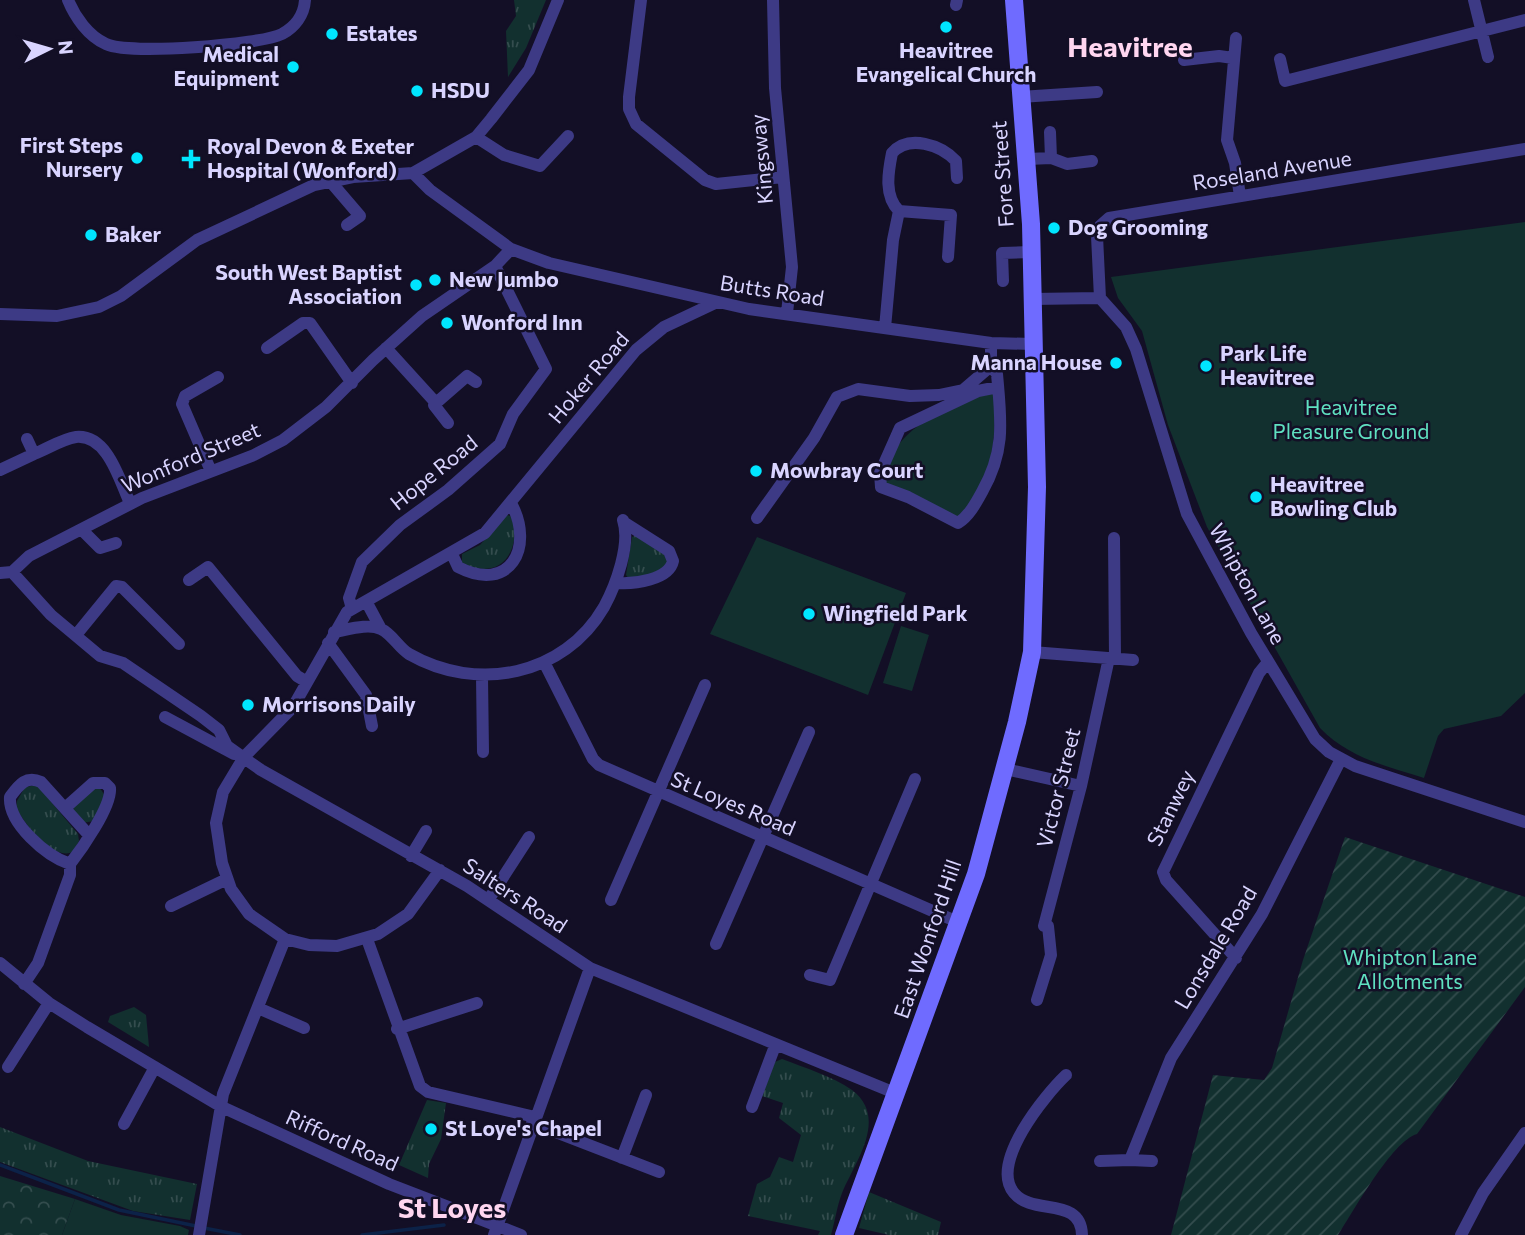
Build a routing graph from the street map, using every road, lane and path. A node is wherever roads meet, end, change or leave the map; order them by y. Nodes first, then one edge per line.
1 (68, 0) edge
2 (305, 0) edge
3 (558, 0) edge
4 (641, 0) edge
5 (773, 0) edge
6 (1014, 0) edge
7 (1474, 0) edge
8 (1525, 20) edge
9 (1482, 30) junction
10 (1236, 37) dead end
11 (1488, 57) dead end
12 (1233, 58) junction
13 (1280, 59) dead end
14 (1184, 60) dead end
15 (1097, 92) dead end
16 (1020, 97) junction
17 (1051, 132) dead end
18 (568, 136) dead end
19 (476, 137) junction
20 (1525, 149) edge
21 (1051, 158) junction
22 (1028, 159) junction
23 (1092, 162) dead end
24 (413, 173) junction
25 (783, 177) junction
26 (957, 178) dead end
27 (330, 181) junction
28 (1240, 196) junction
29 (899, 211) junction
30 (347, 225) dead end
31 (511, 249) junction
32 (1030, 252) junction
33 (948, 257) dead end
34 (495, 266) junction
35 (1003, 281) dead end
36 (1100, 298) junction
37 (1032, 299) junction
38 (717, 302) junction
39 (787, 313) junction
40 (0, 314) edge
41 (886, 328) junction
42 (990, 343) junction
43 (1032, 344) junction
44 (267, 348) dead end
45 (386, 348) junction
46 (991, 366) junction
47 (218, 377) dead end
48 (475, 382) dead end
49 (352, 383) junction
50 (998, 387) junction
51 (436, 402) junction
52 (447, 423) dead end
53 (27, 439) dead end
54 (34, 454) junction
55 (210, 469) junction
56 (0, 470) edge
57 (130, 503) junction
58 (511, 503) junction
59 (757, 518) dead end
60 (82, 530) junction
61 (1114, 538) dead end
62 (117, 543) dead end
63 (452, 554) junction
64 (6, 573) edge
65 (189, 580) dead end
66 (618, 583) junction
67 (366, 601) junction
68 (352, 609) junction
69 (381, 629) junction
70 (76, 635) junction
71 (331, 638) junction
72 (179, 644) dead end
73 (1032, 652) junction
74 (1112, 658) junction
75 (1133, 660) dead end
76 (544, 662) junction
77 (1268, 662) junction
78 (482, 677) junction
79 (307, 682) junction
80 (705, 685) dead end
81 (164, 718) dead end
82 (372, 726) dead end
83 (809, 732) dead end
84 (483, 752) dead end
85 (244, 757) junction
86 (1340, 759) junction
87 (1005, 769) junction
88 (915, 779) dead end
89 (1081, 786) junction
90 (658, 792) junction
91 (65, 808) junction
92 (1525, 822) edge
93 (426, 831) dead end
94 (88, 834) junction
95 (529, 837) dead end
96 (763, 838) junction
97 (411, 856) junction
98 (69, 864) junction
99 (440, 870) junction
100 (227, 879) junction
101 (871, 884) junction
102 (489, 899) junction
103 (611, 900) dead end
104 (171, 906) dead end
105 (960, 923) junction
106 (285, 939) junction
107 (367, 939) junction
108 (716, 944) dead end
109 (1236, 958) junction
110 (0, 963) edge
111 (590, 968) junction
112 (810, 975) dead end
113 (24, 984) junction
114 (1037, 1000) dead end
115 (49, 1003) junction
116 (477, 1003) dead end
117 (258, 1009) junction
118 (304, 1028) dead end
119 (397, 1029) junction
120 (775, 1046) junction
121 (9, 1067) dead end
122 (155, 1067) junction
123 (1066, 1075) dead end
124 (895, 1093) junction
125 (646, 1095) dead end
126 (222, 1107) junction
127 (752, 1107) dead end
128 (534, 1120) junction
129 (124, 1124) dead end
130 (1525, 1133) edge
131 (622, 1158) junction
132 (1130, 1160) junction
133 (1100, 1161) dead end
134 (1152, 1161) dead end
135 (659, 1172) dead end
136 (201, 1228) edge
137 (495, 1230) edge
138 (521, 1235) edge
139 (844, 1235) edge
140 (1082, 1235) edge
141 (1461, 1235) edge

1 - 2 street
3 - 19 street
4 - 25 street
5 - 25 street, Kingsway
6 - 16 main road, Fore Street
7 - 9 street
8 - 9 street
9 - 11 street
9 - 13 street
10 - 12 street
12 - 14 street
12 - 28 street
15 - 16 street
16 - 22 main road, Fore Street
17 - 21 street
18 - 19 street
19 - 24 street
20 - 28 street, Roseland Avenue
21 - 22 street
21 - 23 street
22 - 32 main road, Fore Street
24 - 27 street
24 - 31 street, Butts Road
25 - 39 street, Kingsway
26 - 29 street
27 - 30 street
27 - 40 street
28 - 36 street, Roseland Avenue
29 - 33 street
29 - 41 street
31 - 34 street, Wonford Street
31 - 38 street, Butts Road
32 - 35 street
32 - 37 main road, Fore Street
34 - 45 street, Wonford Street
34 - 68 street, Hope Road
36 - 37 street
36 - 77 street, Whipton Lane
37 - 43 main road, Fore Street
38 - 39 street, Butts Road
38 - 58 street, Hoker Road
39 - 41 street, Butts Road
41 - 42 street, Butts Road
42 - 43 street, Butts Road
42 - 46 street
43 - 73 main road, Fore Street
44 - 49 street
45 - 49 street, Wonford Street
45 - 51 street
46 - 50 street
46 - 59 street
47 - 55 street
48 - 51 street
49 - 55 street, Wonford Street
50 - 50 street
51 - 52 street
53 - 54 street
54 - 56 street
54 - 57 street
55 - 57 street, Wonford Street
57 - 60 street, Wonford Street
58 - 63 street, Hoker Road
58 - 63 street
60 - 62 street
60 - 64 street, Wonford Street
61 - 74 street, Victor Street
63 - 67 street, Hoker Road
64 - 70 street, Salters Road
65 - 79 street
66 - 66 street
66 - 76 street
67 - 68 street, Hoker Road
67 - 69 street
68 - 71 street, Hoker Road
69 - 71 street
69 - 78 street
70 - 72 street
70 - 85 street, Salters Road
71 - 79 street, Hoker Road
71 - 82 street
73 - 74 street
73 - 87 main road, East Wonford Hill
74 - 75 street
74 - 89 street, Victor Street
76 - 78 street
76 - 90 street, St Loyes Road
77 - 86 street, Whipton Lane
77 - 109 street, Stanwey
78 - 84 street
79 - 85 street, Hoker Road
80 - 90 street
81 - 85 street, Salters Road
83 - 96 street
85 - 97 street, Salters Road
85 - 100 street, Hoker Road
86 - 92 street, Whipton Lane
86 - 109 street, Lonsdale Road
87 - 89 street
87 - 105 main road, East Wonford Hill
88 - 101 street
89 - 114 street, Victor Street
90 - 96 street, St Loyes Road
90 - 103 street
91 - 94 street
91 - 94 street
91 - 98 street
93 - 97 street
94 - 98 street
95 - 102 street
96 - 101 street, St Loyes Road
96 - 108 street
97 - 99 street, Salters Road
98 - 113 street
99 - 102 street, Salters Road
99 - 107 street
100 - 104 street
100 - 106 street, Hoker Road
101 - 105 street, St Loyes Road
101 - 112 street
102 - 111 street, Salters Road
105 - 124 main road, East Wonford Hill
106 - 107 street
106 - 117 street
107 - 119 street
109 - 132 street, Lonsdale Road
110 - 113 street, Rifford Road
111 - 120 street, Salters Road
111 - 128 street
113 - 115 street, Rifford Road
115 - 121 street
115 - 122 street, Rifford Road
116 - 119 street
117 - 118 street
117 - 126 street
119 - 128 street
120 - 124 street, Salters Road
120 - 127 street
122 - 126 street, Rifford Road
122 - 129 street
123 - 140 street
124 - 139 main road, East Wonford Hill
125 - 131 street
126 - 136 street
126 - 137 street, Rifford Road
128 - 131 street
128 - 137 street
130 - 141 street
131 - 135 street
132 - 133 street
132 - 134 street
137 - 138 street, Rifford Road

